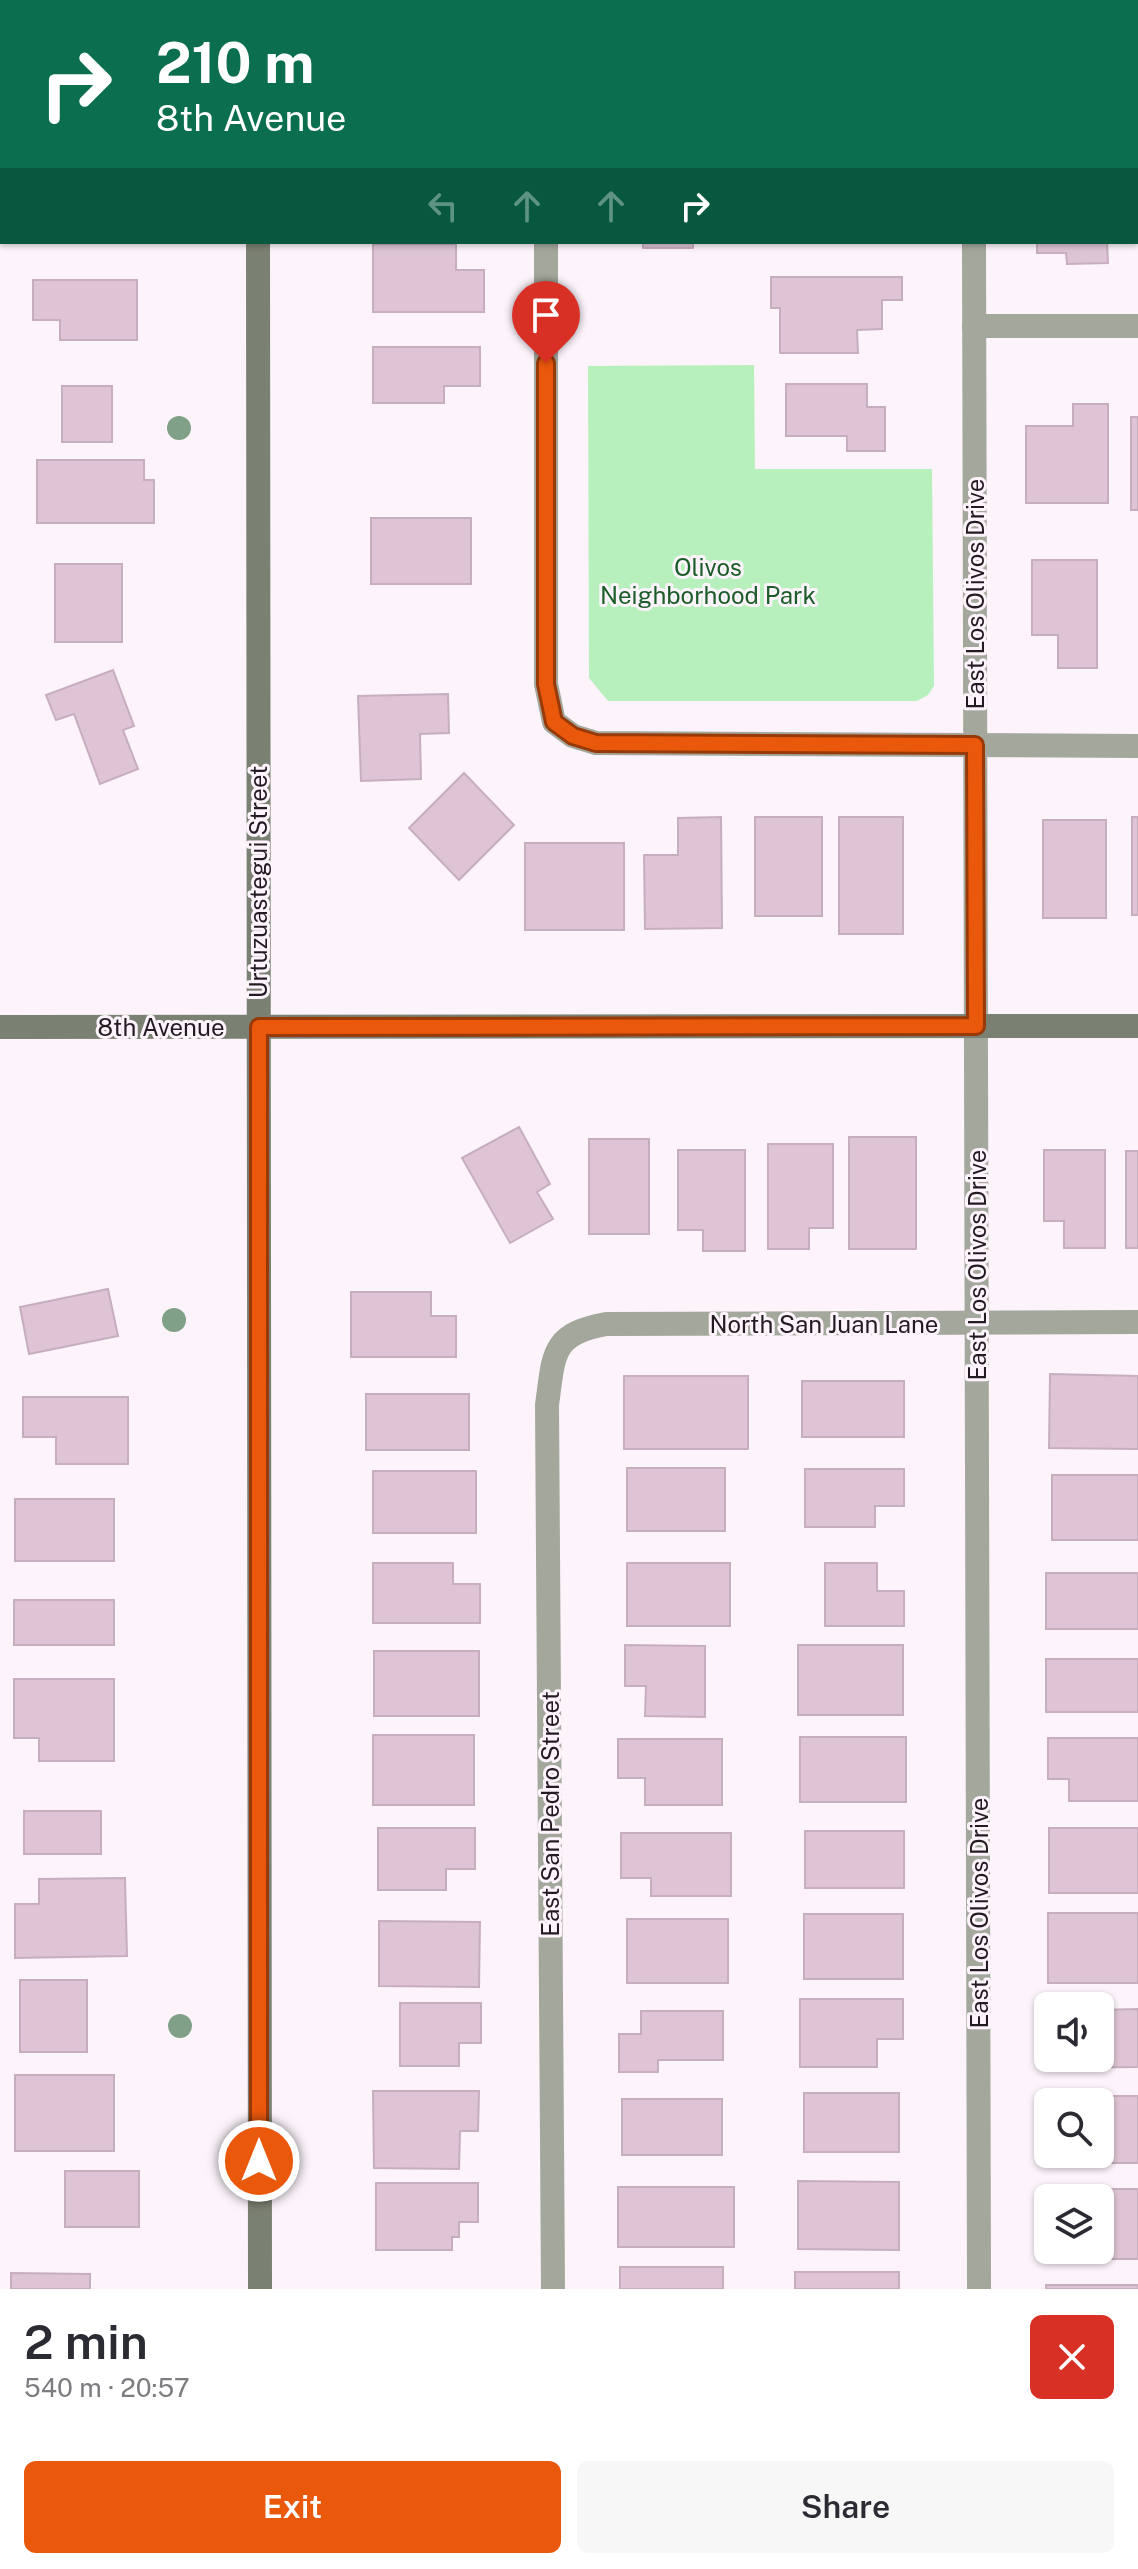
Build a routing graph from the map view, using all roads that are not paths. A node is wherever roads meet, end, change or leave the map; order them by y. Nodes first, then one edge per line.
1 (258, 244) edge
2 (546, 244) edge
3 (974, 244) edge
4 (974, 326) junction
5 (1138, 326) edge
6 (975, 745) junction
7 (1138, 746) edge
8 (976, 1026) junction
9 (1138, 1026) edge
10 (0, 1027) edge
11 (259, 1027) junction
12 (1138, 1322) edge
13 (977, 1324) junction
14 (564, 1341) joint
15 (260, 2289) edge
16 (553, 2289) edge
17 (979, 2289) edge

1 - 11 main road, Urtuzuastegui Street
2 - 6 street
3 - 4 street, East Los Olivos Drive
4 - 5 street
4 - 6 street, East Los Olivos Drive
6 - 7 street
6 - 8 street, East Los Olivos Drive
8 - 9 main road, 8th Avenue
8 - 11 main road, 8th Avenue
8 - 13 street, East Los Olivos Drive
10 - 11 main road, 8th Avenue
11 - 15 main road, Urtuzuastegui Street
12 - 13 street, North San Juan Lane
13 - 14 street, North San Juan Lane
13 - 17 street, East Los Olivos Drive
14 - 16 street, East San Pedro Street

